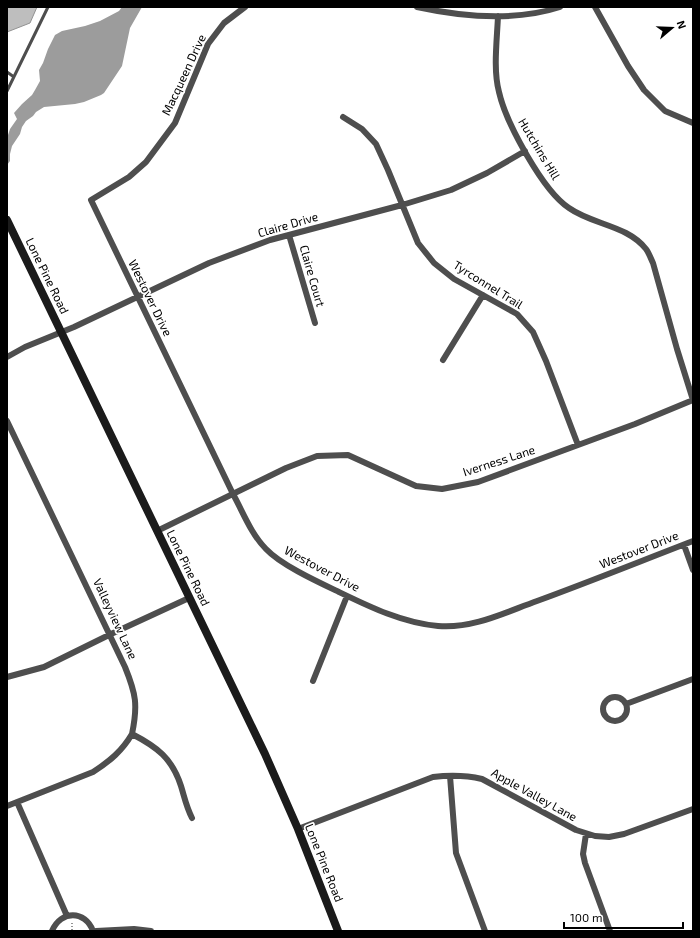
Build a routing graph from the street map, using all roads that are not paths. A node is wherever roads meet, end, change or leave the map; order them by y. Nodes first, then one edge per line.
1 (48, 7) edge
2 (245, 7) edge
3 (417, 7) edge
4 (560, 7) edge
5 (595, 7) edge
6 (498, 16) junction
7 (7, 72) edge
8 (14, 77) junction
9 (7, 91) edge
10 (343, 117) dead end
11 (693, 123) edge
12 (525, 151) junction
13 (91, 200) joint
14 (402, 205) junction
15 (7, 220) edge
16 (289, 235) junction
17 (483, 295) junction
18 (138, 297) junction
19 (315, 323) dead end
20 (61, 332) junction
21 (7, 357) edge
22 (443, 360) dead end
23 (693, 400) edge
24 (7, 421) edge
25 (578, 445) junction
26 (233, 494) junction
27 (156, 531) junction
28 (693, 541) edge
29 (684, 545) junction
30 (693, 570) edge
31 (347, 596) junction
32 (189, 598) junction
33 (111, 634) junction
34 (7, 677) edge
35 (693, 679) edge
36 (314, 681) dead end
37 (626, 704) dead end
38 (132, 734) junction
39 (450, 776) junction
40 (17, 802) junction
41 (7, 806) edge
42 (693, 809) edge
43 (192, 818) dead end
44 (298, 829) junction
45 (586, 834) junction
46 (67, 916) junction
47 (52, 931) edge
48 (93, 931) edge
49 (96, 931) edge
50 (151, 931) edge
51 (338, 931) edge
52 (485, 931) edge
53 (610, 931) edge

1 - 8 lane
2 - 13 street, Macqueen Drive
3 - 6 street
4 - 6 street
5 - 11 street
6 - 12 street, Hutchins Hill
7 - 8 lane
8 - 9 lane
10 - 14 street, Tyrconnel Trail
12 - 14 street, Claire Drive
12 - 23 street, Hutchins Hill
13 - 18 street, Westover Drive
14 - 16 street, Claire Drive
14 - 17 street, Tyrconnel Trail
15 - 20 street, Lone Pine Road
16 - 18 street, Claire Drive
16 - 19 street, Claire Court
17 - 22 street
17 - 25 street, Tyrconnel Trail
18 - 20 street, Claire Drive
18 - 26 street, Westover Drive
20 - 21 street, Claire Drive
20 - 27 street, Lone Pine Road
23 - 25 street, Iverness Lane
24 - 33 street, Valleyview Lane
25 - 26 street, Iverness Lane
26 - 27 street, Iverness Lane
26 - 31 street, Westover Drive
27 - 32 street, Lone Pine Road
28 - 29 street, Westover Drive
29 - 30 street
29 - 31 street, Westover Drive
31 - 36 street
32 - 33 street
32 - 44 street, Lone Pine Road
33 - 34 street
33 - 38 street, Valleyview Lane
35 - 37 street
38 - 40 street
38 - 43 street
39 - 44 street, Apple Valley Lane
39 - 45 street, Apple Valley Lane
39 - 52 street
40 - 41 street
40 - 46 street
42 - 45 street, Apple Valley Lane
44 - 51 street, Lone Pine Road
45 - 53 street
46 - 47 street
46 - 48 street
49 - 50 street

